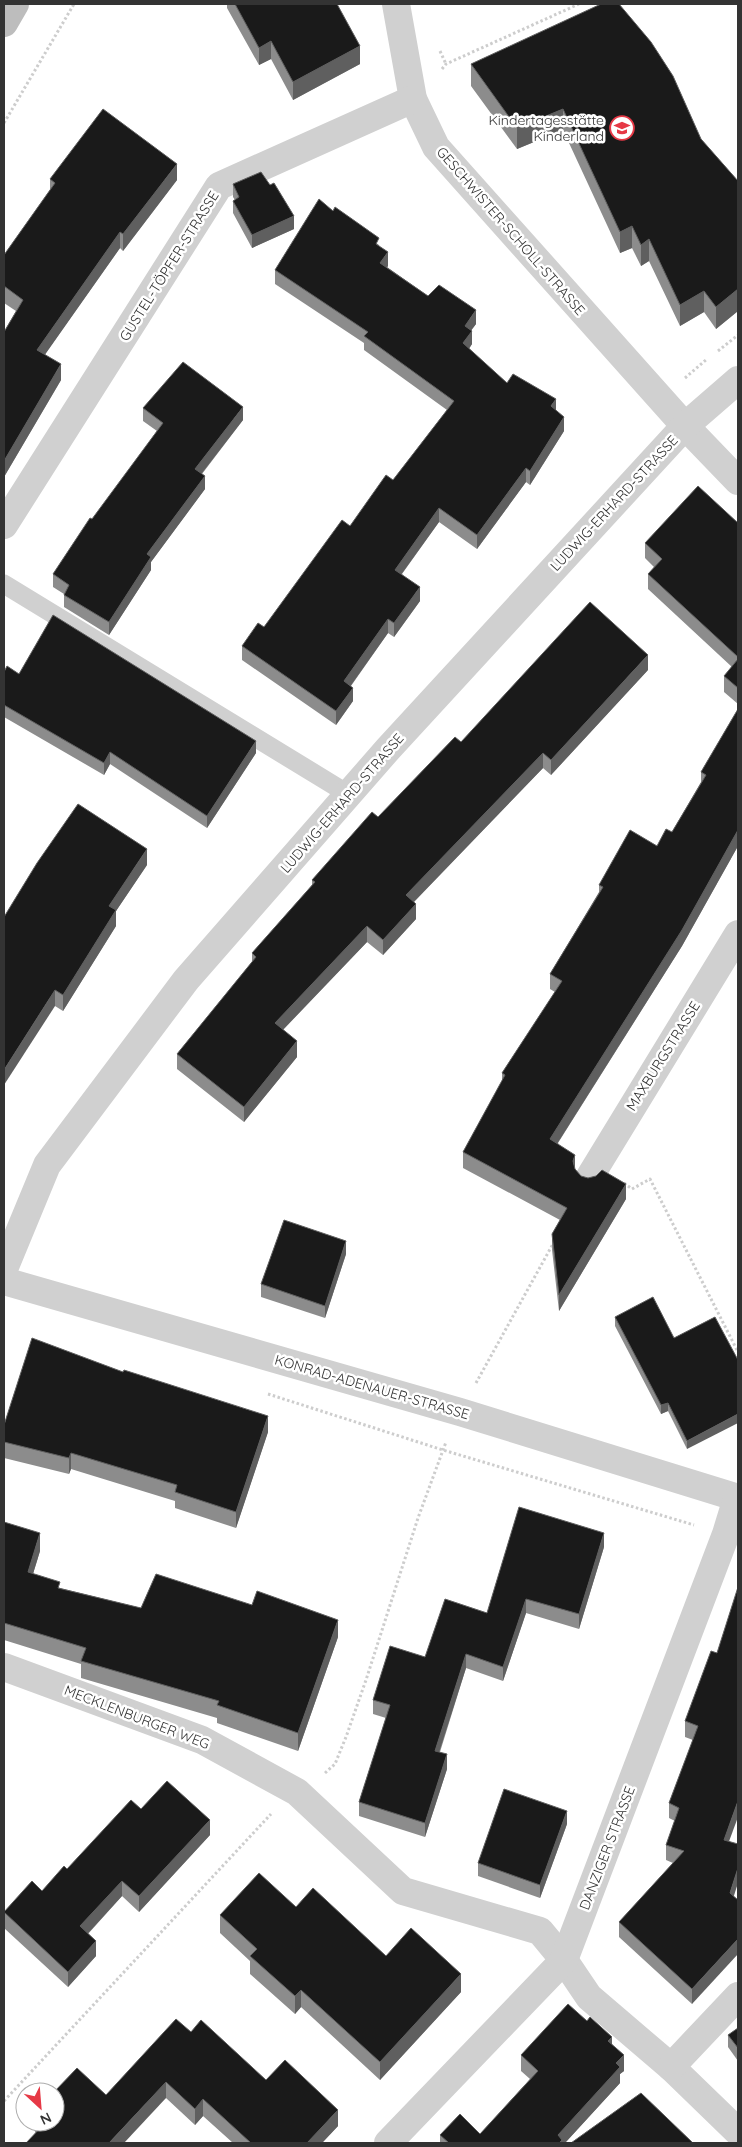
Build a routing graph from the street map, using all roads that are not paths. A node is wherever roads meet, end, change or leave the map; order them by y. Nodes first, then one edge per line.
1 (15, 4) edge
2 (396, 4) edge
3 (4, 23) edge
4 (413, 99) junction
5 (738, 380) edge
6 (685, 426) junction
7 (738, 481) edge
8 (4, 525) edge
9 (4, 584) edge
10 (348, 794) junction
11 (738, 934) edge
12 (589, 1178) edge
13 (4, 1269) edge
14 (4, 1281) edge
15 (738, 1498) edge
16 (4, 1668) edge
17 (564, 1960) junction
18 (738, 1996) edge
19 (671, 2067) junction
20 (738, 2132) edge
21 (388, 2143) edge

1 - 3 main road
2 - 4 street, GESCHWISTER-SCHOLL-STRASSE
4 - 6 street, GESCHWISTER-SCHOLL-STRASSE
4 - 8 street, GUSTEL-TÖPFER-STRASSE
5 - 6 street, LUDWIG-ERHARD-STRASSE
6 - 7 street, GESCHWISTER-SCHOLL-STRASSE
6 - 10 street, LUDWIG-ERHARD-STRASSE
9 - 10 lane
10 - 13 street, LUDWIG-ERHARD-STRASSE
11 - 12 street, MAXBURGSTRASSE
14 - 15 street, KONRAD-ADENAUER-STRASSE
15 - 17 street, DANZIGER STRASSE
16 - 17 street, MECKLENBURGER WEG
17 - 19 street, MECKLENBURGER WEG
17 - 21 street, DANZIGER STRASSE
18 - 19 street
19 - 20 street, MECKLENBURGER WEG

